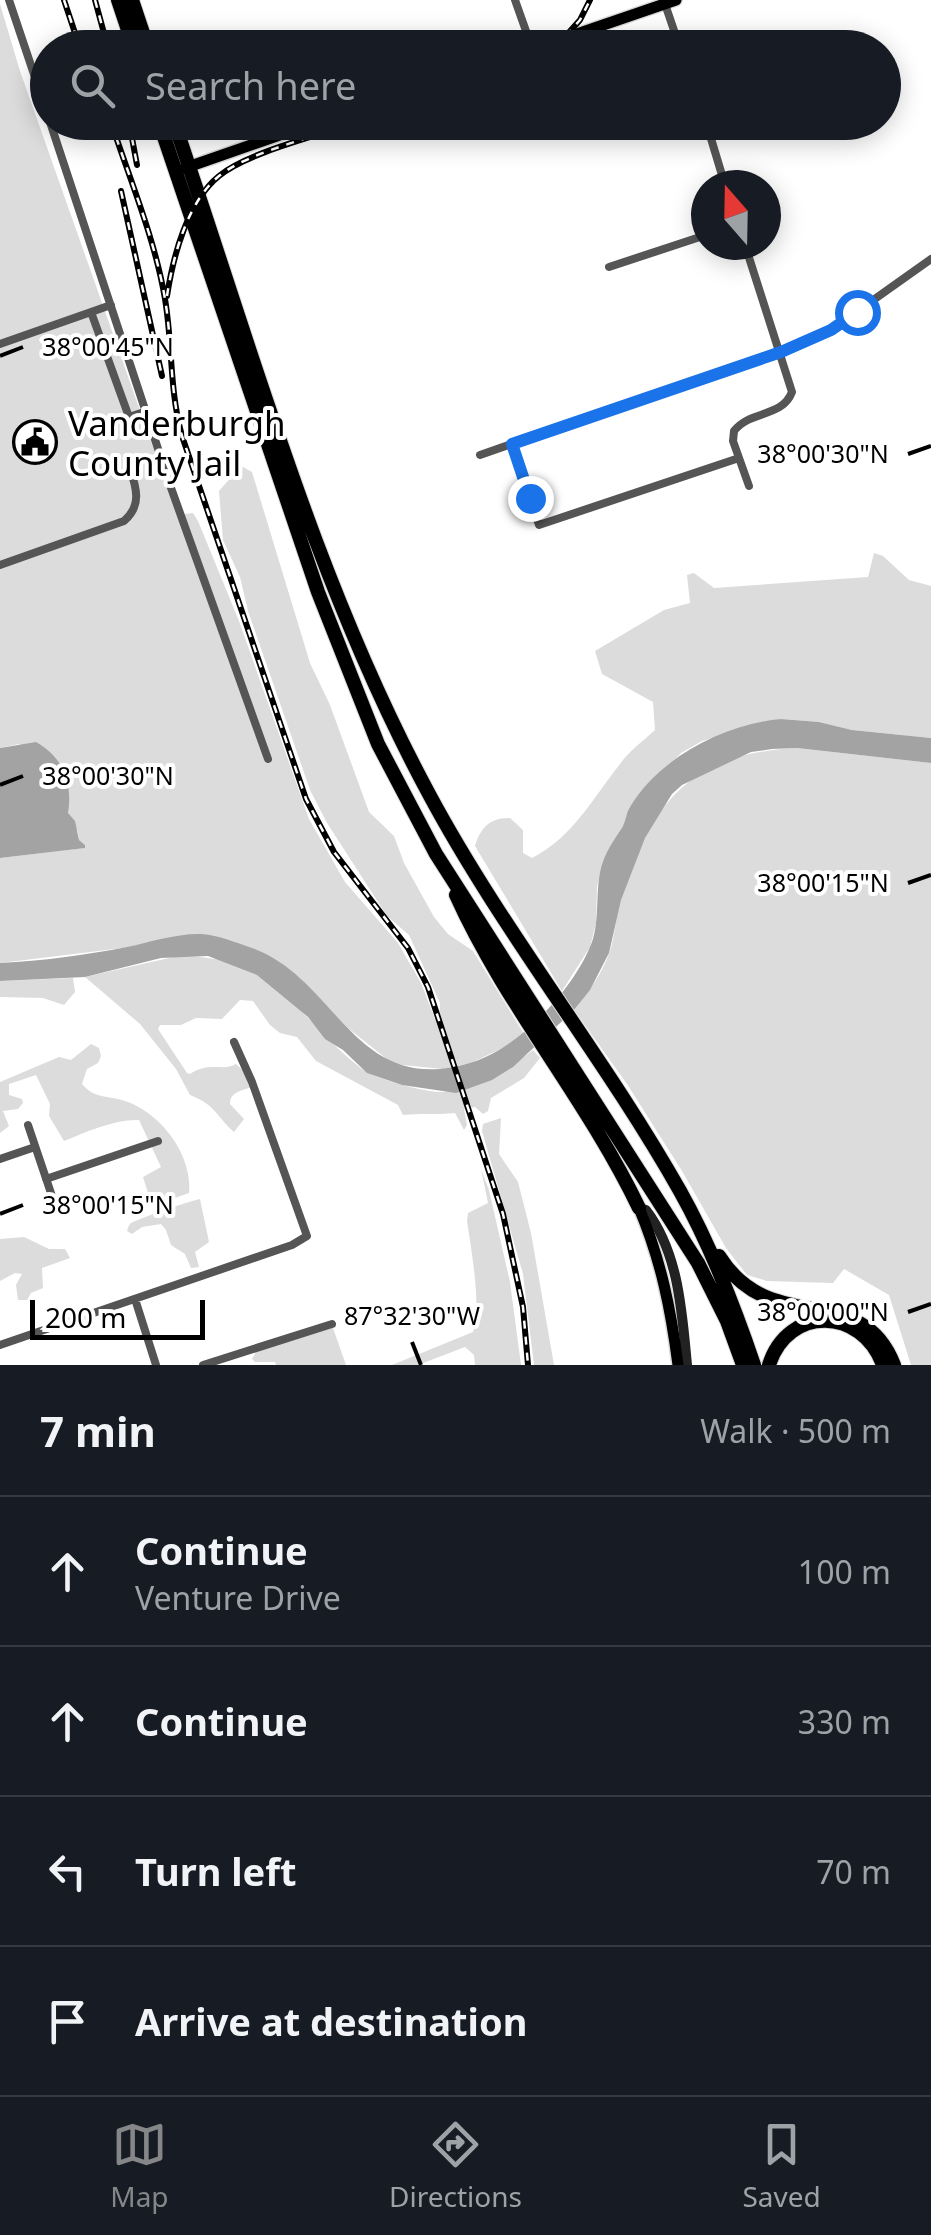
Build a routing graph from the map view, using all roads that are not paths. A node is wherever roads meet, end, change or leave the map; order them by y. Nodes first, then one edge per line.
1 (8, 0) edge
2 (118, 0) edge
3 (132, 0) edge
4 (515, 0) edge
5 (670, 2) edge
6 (128, 30) edge
7 (142, 30) edge
8 (527, 30) edge
9 (587, 30) edge
10 (676, 30) edge
11 (30, 64) edge
12 (56, 140) edge
13 (169, 140) edge
14 (177, 140) edge
15 (266, 140) edge
16 (711, 140) edge
17 (183, 169) junction
18 (720, 170) edge
19 (691, 240) edge
20 (931, 259) edge
21 (750, 260) edge
22 (610, 267) dead end
23 (111, 305) junction
24 (91, 312) junction
25 (0, 344) edge
26 (781, 352) junction
27 (147, 411) junction
28 (512, 444) junction
29 (480, 455) dead end
30 (739, 458) junction
31 (128, 462) dead end
32 (748, 486) dead end
33 (0, 565) edge
34 (268, 759) dead end
35 (436, 854) junction
36 (234, 1042) dead end
37 (28, 1125) dead end
38 (158, 1141) dead end
39 (35, 1147) junction
40 (0, 1159) edge
41 (46, 1179) junction
42 (56, 1208) dead end
43 (639, 1208) junction
44 (694, 1218) junction
45 (135, 1299) junction
46 (332, 1324) dead end
47 (0, 1345) edge
48 (156, 1365) edge
49 (202, 1365) edge
50 (678, 1365) edge
51 (688, 1365) edge
52 (743, 1365) edge
53 (754, 1365) edge
54 (769, 1365) edge
55 (883, 1365) edge
56 (894, 1365) edge

1 - 11 street
2 - 6 highway
3 - 7 highway
4 - 8 street
5 - 9 main road
5 - 10 street
12 - 23 street
13 - 17 highway
14 - 17 highway
15 - 17 main road
16 - 18 street
17 - 35 highway
17 - 44 highway
19 - 22 street
20 - 26 street
21 - 26 street
23 - 24 street
23 - 27 street
24 - 25 street
24 - 27 street
26 - 28 street
26 - 30 street
27 - 34 street
28 - 29 street
28 - 30 street
30 - 32 street
31 - 33 street
35 - 43 highway
35 - 52 highway
36 - 45 street
37 - 39 street
38 - 41 street
39 - 40 street
39 - 41 street
41 - 42 street
43 - 50 main road
43 - 51 street
44 - 53 highway
44 - 56 highway
45 - 47 street
45 - 48 street
46 - 49 street
54 - 55 highway

